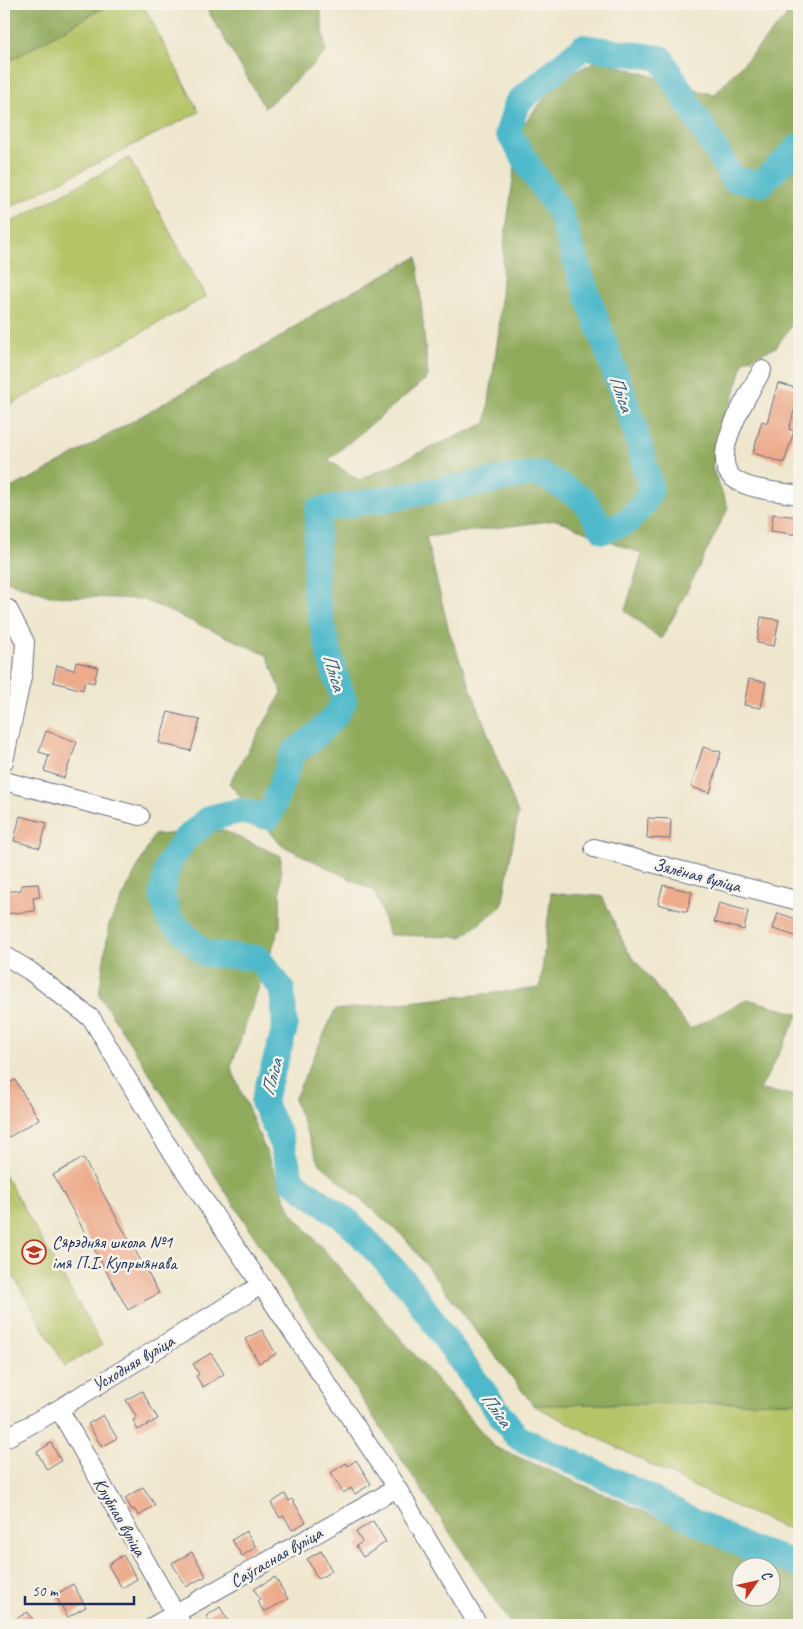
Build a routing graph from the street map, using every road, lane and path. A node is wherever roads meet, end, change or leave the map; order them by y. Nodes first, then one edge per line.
1 (762, 370) dead end
2 (799, 495) edge
3 (6, 609) edge
4 (4, 761) edge
5 (4, 781) edge
6 (140, 816) dead end
7 (594, 848) dead end
8 (799, 901) edge
9 (4, 956) edge
10 (261, 1285) junction
11 (59, 1409) junction
12 (4, 1439) edge
13 (397, 1488) junction
14 (178, 1619) edge
15 (155, 1625) edge
16 (478, 1625) edge

1 - 2 street
3 - 4 street
5 - 6 street
7 - 8 street, Зялёная вуліца
9 - 10 street
10 - 11 street, Усходняя вуліца
10 - 13 street
11 - 12 street, Усходняя вуліца
11 - 14 street, Клубная вуліца
13 - 14 street, Саўгасная вуліца
13 - 16 street
14 - 15 street, Саўгасная вуліца

